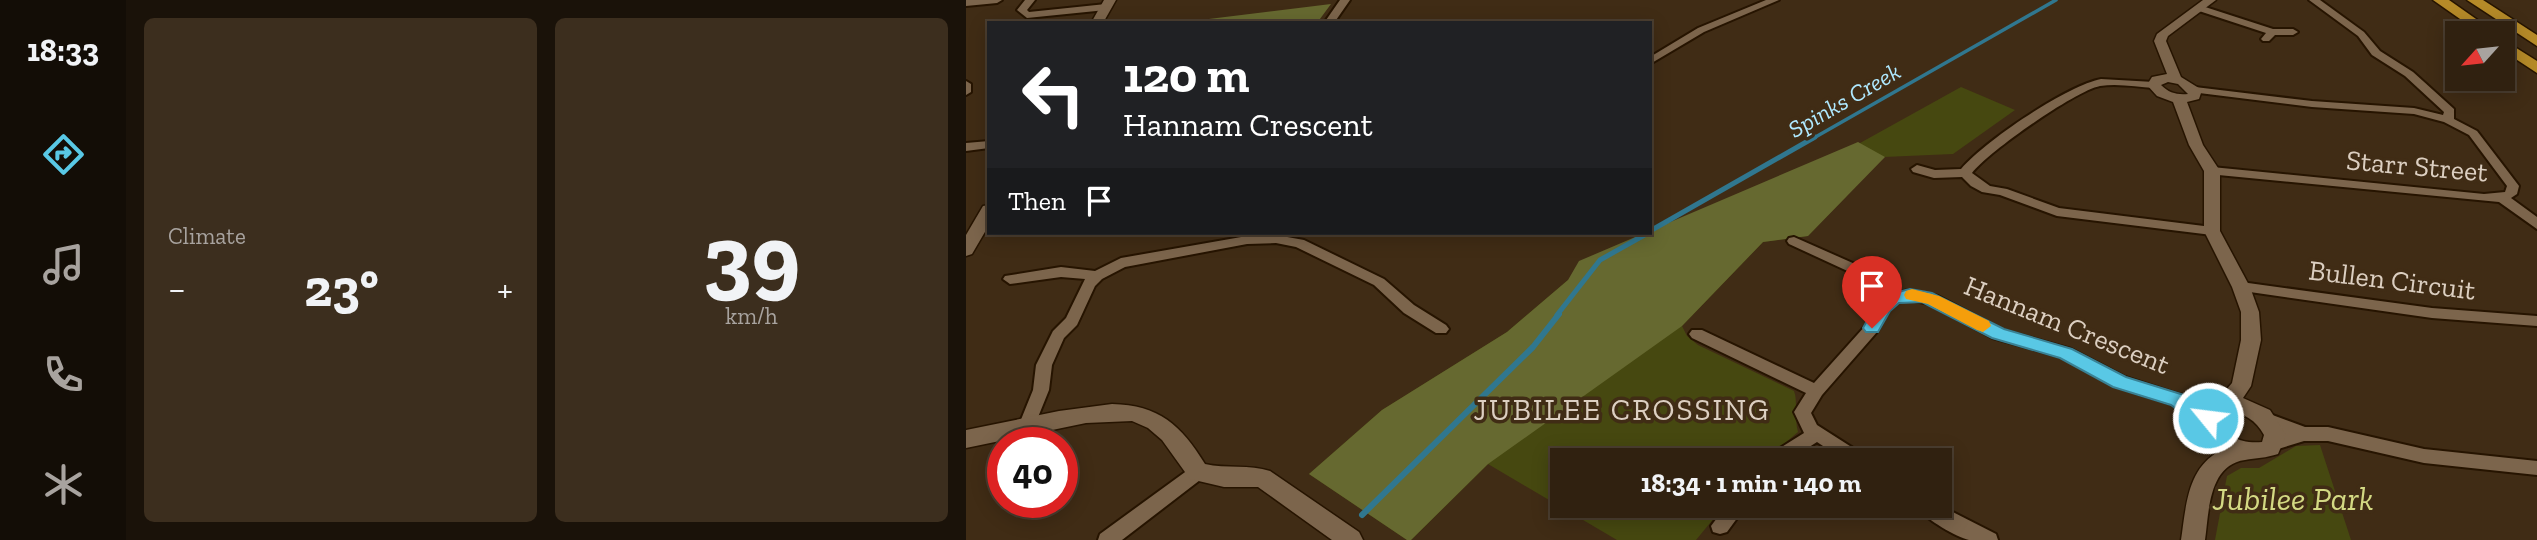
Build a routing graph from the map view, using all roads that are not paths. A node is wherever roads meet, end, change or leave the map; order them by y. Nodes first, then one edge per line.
1 (997, 0) edge
2 (1030, 0) edge
3 (1345, 0) edge
4 (1774, 0) edge
5 (2314, 0) edge
6 (2441, 0) edge
7 (2474, 0) edge
8 (966, 4) edge
9 (1108, 4) edge
10 (2204, 4) edge
11 (1098, 21) edge
12 (1330, 21) edge
13 (2472, 21) edge
14 (2293, 32) dead end
15 (2537, 41) edge
16 (2515, 52) edge
17 (1652, 60) edge
18 (2537, 68) edge
19 (2175, 79) junction
20 (966, 84) edge
21 (2154, 85) junction
22 (2195, 90) junction
23 (966, 92) edge
24 (2179, 99) junction
25 (2448, 120) junction
26 (987, 144) edge
27 (966, 147) edge
28 (1917, 169) dead end
29 (2212, 170) junction
30 (1965, 173) junction
31 (2502, 198) junction
32 (987, 214) edge
33 (2537, 225) edge
34 (2212, 231) junction
35 (1794, 240) dead end
36 (966, 250) edge
37 (1097, 276) junction
38 (1010, 279) dead end
39 (2241, 287) junction
40 (1894, 298) junction
41 (2537, 321) edge
42 (1441, 329) dead end
43 (1698, 334) dead end
44 (2241, 386) junction
45 (1815, 391) junction
46 (2261, 416) junction
47 (2217, 417) junction
48 (1026, 427) joint
49 (1816, 434) junction
50 (2304, 434) junction
51 (987, 435) edge
52 (966, 439) edge
53 (2274, 443) junction
54 (1794, 448) edge
55 (1839, 448) edge
56 (2242, 451) junction
57 (2214, 465) junction
58 (2537, 468) edge
59 (1198, 472) junction
60 (1727, 518) edge
61 (1944, 518) edge
62 (1720, 526) dead end
63 (1107, 540) edge
64 (1352, 540) edge
65 (1989, 540) edge
66 (2193, 540) edge

1 - 8 street
2 - 9 street
3 - 12 street
4 - 17 street
5 - 25 street
6 - 13 highway
7 - 15 highway
9 - 11 street
10 - 14 street
10 - 19 street
16 - 18 highway
19 - 21 street
19 - 22 street
20 - 23 street
21 - 24 street
21 - 30 street
22 - 24 street
22 - 25 street, Starr Street
24 - 29 street
25 - 31 street, Starr Street
26 - 27 street
28 - 30 street
29 - 31 street, Starr Street
29 - 34 street
30 - 34 street
31 - 33 street
32 - 36 street
34 - 39 street
35 - 40 street
37 - 38 street
37 - 42 street
37 - 48 street
39 - 41 street, Bullen Circuit
39 - 44 street
40 - 45 street
40 - 47 street, Hannam Crescent
43 - 45 street
44 - 46 street
44 - 47 street
45 - 49 street
46 - 47 street
46 - 50 street
46 - 53 street
47 - 56 street
47 - 57 street
48 - 59 street
49 - 54 street
49 - 55 street
50 - 53 street
50 - 58 street
51 - 52 street
53 - 56 street
56 - 57 street
57 - 66 street
59 - 63 street
59 - 64 street
60 - 62 street
61 - 65 street

